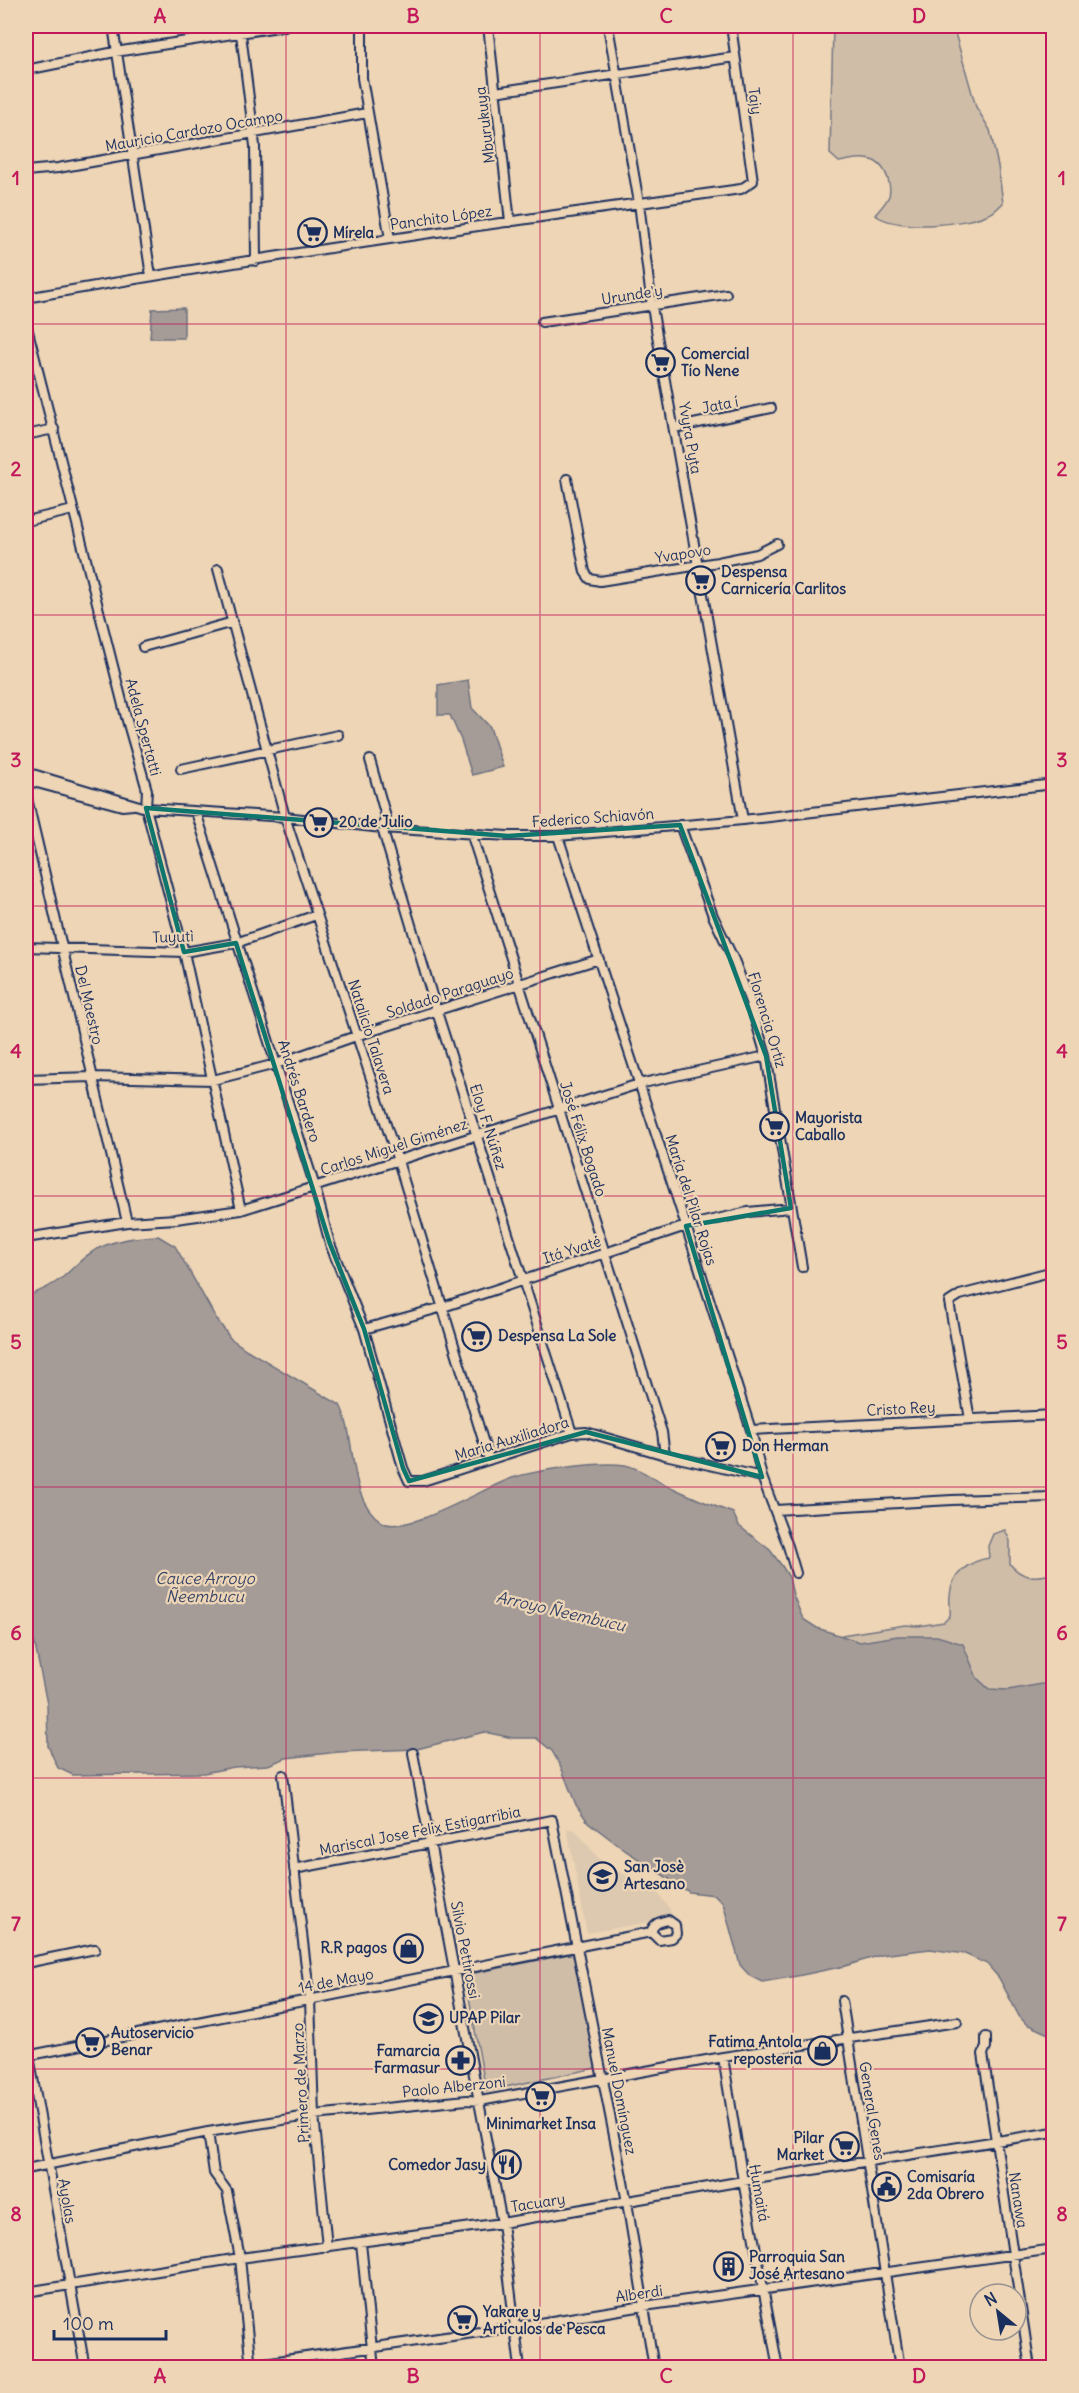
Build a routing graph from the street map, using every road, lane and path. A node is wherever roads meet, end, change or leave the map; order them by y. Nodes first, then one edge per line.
1 (112, 26) edge
2 (285, 26) edge
3 (362, 26) edge
4 (488, 26) edge
5 (608, 26) edge
6 (730, 26) edge
7 (240, 30) edge
8 (115, 52) junction
9 (735, 57) junction
10 (26, 70) edge
11 (618, 74) junction
12 (495, 92) junction
13 (367, 113) junction
14 (254, 135) junction
15 (132, 155) junction
16 (26, 171) edge
17 (753, 181) joint
18 (639, 203) junction
19 (510, 222) junction
20 (390, 239) junction
21 (256, 261) junction
22 (152, 276) junction
23 (726, 294) dead end
24 (26, 298) edge
25 (652, 307) junction
26 (542, 322) dead end
27 (26, 323) edge
28 (771, 408) dead end
29 (674, 428) junction
30 (54, 429) junction
31 (26, 435) edge
32 (567, 479) dead end
33 (73, 510) junction
34 (26, 521) edge
35 (777, 544) dead end
36 (698, 565) junction
37 (218, 569) dead end
38 (233, 622) junction
39 (142, 647) dead end
40 (338, 735) dead end
41 (267, 751) junction
42 (370, 760) dead end
43 (181, 769) dead end
44 (26, 772) edge
45 (26, 780) edge
46 (1053, 784) edge
47 (26, 794) edge
48 (134, 804) junction
49 (146, 808) junction
50 (196, 812) junction
51 (285, 817) junction
52 (743, 820) junction
53 (680, 825) junction
54 (382, 828) junction
55 (471, 833) junction
56 (558, 836) junction
57 (316, 915) junction
58 (236, 943) junction
59 (26, 947) edge
60 (62, 949) junction
61 (184, 952) junction
62 (599, 959) junction
63 (518, 986) junction
64 (437, 1012) junction
65 (356, 1036) junction
66 (766, 1056) junction
67 (276, 1064) junction
68 (92, 1077) junction
69 (26, 1079) edge
70 (213, 1080) junction
71 (639, 1084) junction
72 (559, 1109) junction
73 (477, 1135) junction
74 (398, 1161) junction
75 (315, 1187) junction
76 (791, 1208) junction
77 (241, 1210) junction
78 (127, 1222) junction
79 (686, 1226) junction
80 (26, 1238) edge
81 (605, 1253) junction
82 (802, 1267) dead end
83 (1053, 1271) edge
84 (523, 1280) junction
85 (444, 1307) junction
86 (364, 1329) junction
87 (1053, 1415) edge
88 (970, 1419) junction
89 (751, 1430) junction
90 (572, 1433) junction
91 (666, 1455) junction
92 (489, 1460) junction
93 (762, 1477) junction
94 (409, 1481) joint
95 (1053, 1497) edge
96 (775, 1510) junction
97 (796, 1573) dead end
98 (413, 1753) dead end
99 (283, 1775) dead end
100 (552, 1820) joint
101 (431, 1841) junction
102 (294, 1869) junction
103 (651, 1932) dead end
104 (577, 1947) junction
105 (95, 1949) dead end
106 (26, 1963) edge
107 (456, 1972) junction
108 (310, 2000) junction
109 (842, 2001) dead end
110 (957, 2022) dead end
111 (986, 2037) dead end
112 (848, 2038) junction
113 (26, 2039) edge
114 (27, 2056) edge
115 (723, 2057) junction
116 (603, 2078) junction
117 (480, 2101) junction
118 (314, 2115) junction
119 (208, 2132) junction
120 (1053, 2132) edge
121 (995, 2142) junction
122 (866, 2161) junction
123 (47, 2165) junction
124 (26, 2169) edge
125 (743, 2181) junction
126 (627, 2202) junction
127 (502, 2223) junction
128 (362, 2243) junction
129 (327, 2247) junction
130 (1053, 2249) edge
131 (1012, 2255) junction
132 (240, 2258) junction
133 (884, 2274) junction
134 (69, 2284) junction
135 (762, 2290) junction
136 (26, 2292) edge
137 (644, 2306) junction
138 (515, 2327) junction
139 (372, 2348) junction
140 (250, 2366) edge
141 (85, 2367) edge
142 (229, 2367) edge
143 (374, 2367) edge
144 (520, 2367) edge
145 (654, 2367) edge
146 (778, 2367) edge
147 (900, 2367) edge
148 (1030, 2367) edge

1 - 8 street
2 - 7 street
3 - 13 street
4 - 12 street, Mburukuya
5 - 11 street, Yvyra Pyta
6 - 9 street, Tajy
7 - 8 street
7 - 14 street
8 - 10 street
8 - 15 street
9 - 11 street
9 - 17 street, Tajy
11 - 12 street
11 - 18 street, Yvyra Pyta
12 - 19 street, Mburukuya
13 - 14 street, Mauricio Cardozo Ocampo
13 - 20 street
14 - 15 street, Mauricio Cardozo Ocampo
14 - 21 street
15 - 16 street, Mauricio Cardozo Ocampo
15 - 22 street
17 - 18 street, Panchito López
18 - 19 street, Panchito López
18 - 25 street, Yvyra Pyta
19 - 20 street, Panchito López
20 - 21 street, Panchito López
21 - 22 street, Panchito López
22 - 24 street, Panchito López
23 - 25 street, Urunde'y
25 - 26 street, Urunde'y
25 - 29 street, Yvyra Pyta
27 - 30 street, Adela Spertatti
28 - 29 street, Jata í
29 - 36 street, Yvyra Pyta
30 - 31 street
30 - 33 street, Adela Spertatti
32 - 36 street, Yvapovo
33 - 34 street
33 - 49 street, Adela Spertatti
35 - 36 street, Yvapovo
36 - 52 street, Yvyra Pyta
37 - 38 street, Natalicio Talavera
38 - 39 street
38 - 41 street, Natalicio Talavera
40 - 41 street
41 - 43 street
41 - 51 street, Natalicio Talavera
42 - 54 street, Eloy F. Núñez
44 - 48 street, Federico Schiavón
45 - 48 street, Federico Schiavón
46 - 52 street, Federico Schiavón
47 - 60 street, Del Maestro
48 - 49 street, Federico Schiavón
49 - 50 street, Federico Schiavón
49 - 61 street, Adela Spertatti
50 - 51 street, Federico Schiavón
50 - 58 street, Andrés Bardero
51 - 54 street, Federico Schiavón
51 - 57 street, Natalicio Talavera
52 - 53 street, Federico Schiavón
53 - 56 street, Federico Schiavón
53 - 66 street, Florencia Ortiz
54 - 55 street, Federico Schiavón
54 - 64 street, Eloy F. Núñez
55 - 56 street, Federico Schiavón
55 - 63 street, José Félix Bogado
56 - 62 street, María del Pilar Rojas
57 - 58 street, Tuyutì
57 - 65 street, Natalicio Talavera
58 - 61 street, Tuyutì
58 - 67 street, Andrés Bardero
59 - 60 street, Tuyutì
60 - 61 street, Tuyutì
60 - 68 street, Del Maestro
61 - 70 street, Adela Spertatti
62 - 63 street, Soldado Paraguayo
62 - 71 street, María del Pilar Rojas
63 - 64 street, Soldado Paraguayo
63 - 72 street, José Félix Bogado
64 - 65 street, Soldado Paraguayo
64 - 73 street, Eloy F. Núñez
65 - 67 street, Soldado Paraguayo
65 - 74 street, Natalicio Talavera
66 - 71 street, Carlos Miguel Giménez
66 - 76 street, Florencia Ortiz
67 - 70 street, Soldado Paraguayo
67 - 75 street, Andrés Bardero
68 - 69 street, Soldado Paraguayo
68 - 70 street, Soldado Paraguayo
68 - 78 street, Del Maestro
70 - 77 street, Adela Spertatti
71 - 72 street, Carlos Miguel Giménez
71 - 79 street, María del Pilar Rojas
72 - 73 street, Carlos Miguel Giménez
72 - 81 street, José Félix Bogado
73 - 74 street, Carlos Miguel Giménez
73 - 84 street, Eloy F. Núñez
74 - 75 street, Carlos Miguel Giménez
74 - 85 street, Natalicio Talavera
75 - 77 street, Carlos Miguel Giménez
75 - 86 street, Andrés Bardero
76 - 79 street, Itá Yvaté
76 - 82 street, Florencia Ortiz
77 - 78 street, Carlos Miguel Giménez
78 - 80 street, Carlos Miguel Giménez
79 - 81 street, Itá Yvaté
79 - 89 street, María del Pilar Rojas
81 - 84 street, Itá Yvaté
81 - 91 street, José Félix Bogado
83 - 88 street
84 - 85 street, Itá Yvaté
84 - 90 street, Eloy F. Núñez
85 - 86 street, Itá Yvaté
85 - 92 street, Natalicio Talavera
86 - 94 street, Andrés Bardero
87 - 88 street, Cristo Rey
88 - 89 street, Cristo Rey
89 - 93 street, María del Pilar Rojas
90 - 91 street, María Auxiliadora
90 - 92 street, María Auxiliadora
91 - 93 street, María Auxiliadora
92 - 94 street, María Auxiliadora
93 - 96 street, María del Pilar Rojas
95 - 96 street
96 - 97 street, María del Pilar Rojas
98 - 101 street, Silvio Pettirossi
99 - 102 street, Primero de Marzo
100 - 101 street, Mariscal Jose Felix Estigarribia
100 - 104 street, Manuel Domínguez
101 - 102 street, Mariscal Jose Felix Estigarribia
101 - 107 street, Silvio Pettirossi
102 - 108 street, Primero de Marzo
103 - 104 street, 14 de Mayo
104 - 107 street, 14 de Mayo
104 - 116 street, Manuel Domínguez
105 - 106 street
107 - 108 street, 14 de Mayo
107 - 117 street, Silvio Pettirossi
108 - 114 street, 14 de Mayo
108 - 118 street, Primero de Marzo
109 - 112 street, General Genes
110 - 112 street, Paolo Alberzoni
111 - 121 street, Nanawa
112 - 115 street, Paolo Alberzoni
112 - 122 street, General Genes
113 - 114 street, Ayolas
114 - 123 street, Ayolas
115 - 116 street, Paolo Alberzoni
115 - 125 street, Humaitá
116 - 117 street, Paolo Alberzoni
116 - 126 street, Manuel Domínguez
117 - 118 street, Paolo Alberzoni
117 - 127 street, Silvio Pettirossi
118 - 119 street, Paolo Alberzoni
118 - 129 street, Primero de Marzo
119 - 123 street, Paolo Alberzoni
119 - 132 street
120 - 121 street, Tacuary
121 - 122 street, Tacuary
121 - 131 street, Nanawa
122 - 125 street, Tacuary
122 - 133 street, General Genes
123 - 124 street, Paolo Alberzoni
123 - 134 street, Ayolas
125 - 126 street, Tacuary
125 - 135 street, Humaitá
126 - 127 street, Tacuary
126 - 137 street, Manuel Domínguez
127 - 128 street, Tacuary
127 - 138 street, Silvio Pettirossi
128 - 129 street, Tacuary
128 - 139 street
129 - 132 street, Tacuary
130 - 131 street, Alberdi
131 - 133 street, Alberdi
131 - 148 street, Nanawa
132 - 134 street, Tacuary
132 - 140 street
133 - 135 street, Alberdi
133 - 147 street, General Genes
134 - 136 street, Tacuary
134 - 141 street, Ayolas
135 - 137 street, Alberdi
135 - 146 street, Humaitá
137 - 138 street, Alberdi
137 - 145 street, Manuel Domínguez
138 - 139 street, Alberdi
138 - 144 street, Silvio Pettirossi
139 - 140 street, Alberdi
139 - 143 street
140 - 142 street, Alberdi

